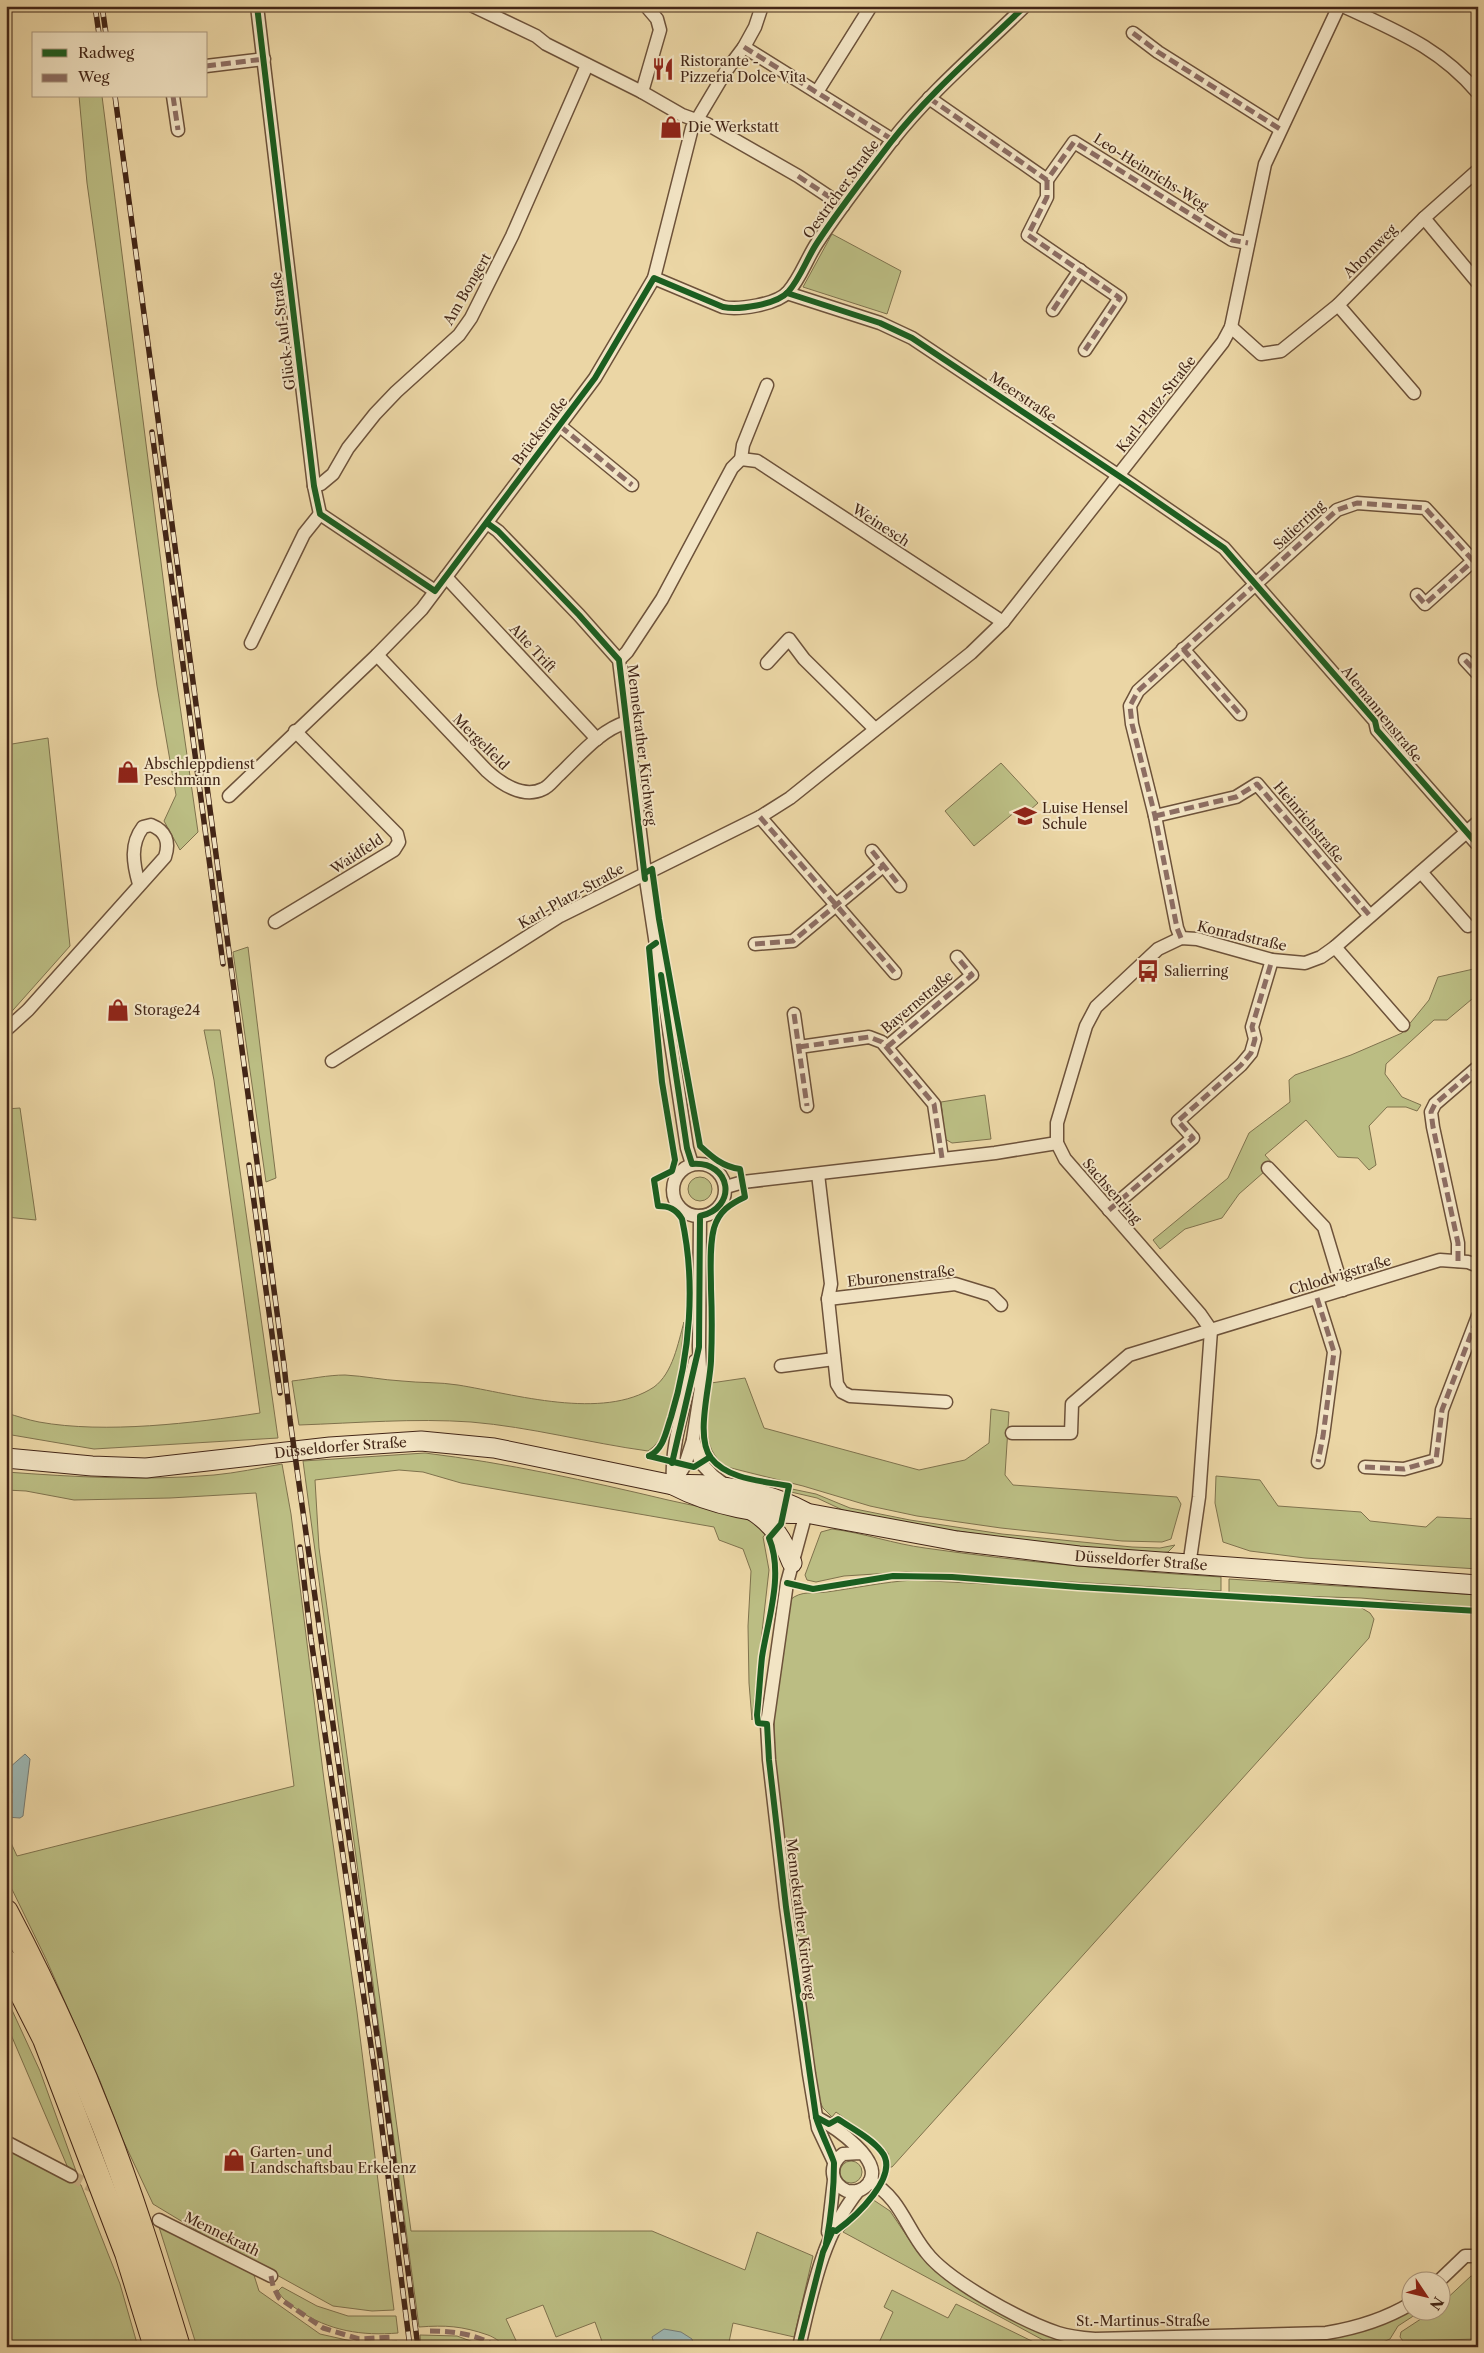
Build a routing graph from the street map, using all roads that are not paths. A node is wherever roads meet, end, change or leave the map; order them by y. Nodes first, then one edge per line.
1 (257, 6) edge
2 (473, 6) edge
3 (646, 6) edge
4 (762, 6) edge
5 (871, 6) edge
6 (1025, 6) edge
7 (1339, 6) edge
8 (1343, 6) edge
9 (1133, 33) dead end
10 (744, 47) junction
11 (264, 59) junction
12 (587, 65) junction
13 (208, 66) edge
14 (642, 92) junction
15 (817, 92) junction
16 (1478, 93) edge
17 (173, 98) edge
18 (929, 98) junction
19 (696, 120) junction
20 (1280, 129) junction
21 (178, 130) dead end
22 (893, 140) junction
23 (1478, 170) edge
24 (1047, 180) junction
25 (843, 206) junction
26 (1424, 218) junction
27 (1248, 243) junction
28 (1080, 270) junction
29 (654, 278) junction
30 (1478, 283) edge
31 (787, 293) junction
32 (1338, 305) junction
33 (1053, 310) dead end
34 (1231, 327) junction
35 (1085, 350) dead end
36 (767, 385) dead end
37 (1414, 393) dead end
38 (560, 426) junction
39 (741, 459) junction
40 (1119, 475) junction
41 (632, 485) dead end
42 (314, 486) junction
43 (320, 514) junction
44 (487, 523) junction
45 (1228, 552) joint
46 (1476, 564) edge
47 (446, 577) junction
48 (1257, 585) junction
49 (435, 592) junction
50 (1417, 595) dead end
51 (1003, 622) junction
52 (251, 643) dead end
53 (1183, 649) junction
54 (377, 655) junction
55 (619, 660) junction
56 (1465, 660) dead end
57 (767, 663) dead end
58 (1478, 674) edge
59 (1240, 714) dead end
60 (626, 722) junction
61 (875, 729) junction
62 (295, 731) junction
63 (597, 739) junction
64 (229, 796) dead end
65 (1155, 816) junction
66 (760, 817) junction
67 (1478, 822) edge
68 (1466, 832) junction
69 (1478, 846) edge
70 (872, 851) dead end
71 (883, 866) junction
72 (1420, 872) junction
73 (644, 873) junction
74 (139, 884) dead end
75 (900, 886) dead end
76 (836, 904) junction
77 (1370, 916) junction
78 (275, 922) dead end
79 (1468, 926) dead end
80 (1181, 938) junction
81 (755, 944) dead end
82 (1334, 947) junction
83 (957, 957) dead end
84 (1272, 960) junction
85 (895, 973) dead end
86 (794, 1014) dead end
87 (1403, 1024) dead end
88 (6, 1030) edge
89 (799, 1047) junction
90 (886, 1047) junction
91 (332, 1061) dead end
92 (1478, 1068) edge
93 (807, 1106) dead end
94 (1057, 1143) junction
95 (942, 1158) junction
96 (692, 1164) junction
97 (1268, 1168) dead end
98 (818, 1174) junction
99 (726, 1187) junction
100 (1109, 1210) junction
101 (700, 1216) junction
102 (1458, 1261) junction
103 (1478, 1266) edge
104 (1342, 1290) junction
105 (1317, 1298) junction
106 (828, 1299) junction
107 (1001, 1305) dead end
108 (1478, 1316) edge
109 (1211, 1330) junction
110 (699, 1347) junction
111 (834, 1359) junction
112 (780, 1366) dead end
113 (946, 1402) dead end
114 (1012, 1433) dead end
115 (693, 1439) junction
116 (6, 1458) edge
117 (1318, 1462) dead end
118 (1365, 1467) dead end
119 (673, 1485) junction
120 (731, 1489) junction
121 (750, 1508) junction
122 (806, 1513) junction
123 (792, 1563) junction
124 (1189, 1566) junction
125 (1478, 1586) edge
126 (6, 1912) edge
127 (6, 1962) edge
128 (816, 2117) junction
129 (6, 2142) edge
130 (860, 2153) junction
131 (834, 2162) junction
132 (72, 2176) tunnel mouth
133 (834, 2180) junction
134 (870, 2181) junction
135 (858, 2191) junction
136 (159, 2220) dead end
137 (826, 2244) junction
138 (1478, 2256) edge
139 (1450, 2270) edge
140 (271, 2276) dead end
141 (1402, 2308) edge
142 (156, 2347) edge
143 (178, 2347) edge
144 (799, 2347) edge

1 - 11 street, Glück-Auf-Straße
2 - 12 street
3 - 14 street
4 - 10 street, Brückstraße
5 - 15 street
6 - 18 street, Oestricher Straße
7 - 20 street, Karl-Platz-Straße
8 - 16 street
9 - 20 street
10 - 15 street
10 - 19 street, Brückstraße
11 - 13 street
11 - 42 street, Glück-Auf-Straße
12 - 14 street
12 - 42 street, Am Bongert
14 - 19 street
15 - 22 street
17 - 21 street
18 - 22 street, Oestricher Straße
18 - 24 street
19 - 25 street
19 - 29 street, Brückstraße
20 - 27 street, Karl-Platz-Straße
22 - 25 street, Oestricher Straße
23 - 26 street, Ahornweg
24 - 27 street, Leo-Heinrichs-Weg
24 - 28 street
25 - 31 street, Oestricher Straße
26 - 30 street
26 - 32 street, Ahornweg
27 - 34 street, Karl-Platz-Straße
28 - 33 street
28 - 35 street
29 - 31 street
29 - 38 street, Brückstraße
31 - 40 street, Meerstraße
32 - 34 street, Ahornweg
32 - 37 street
34 - 40 street, Karl-Platz-Straße
36 - 39 street
38 - 41 street, Brückstraße
38 - 44 street, Brückstraße
39 - 51 street, Weinesch
39 - 55 street
40 - 45 street, Meerstraße
40 - 51 street, Karl-Platz-Straße
42 - 43 street, Glück-Auf-Straße
43 - 49 street
43 - 52 street
44 - 47 street, Brückstraße
44 - 55 street, Mennekrather Kirchweg
45 - 48 street, Alemannenstraße
46 - 48 street, Salierring
46 - 50 street, Salierring
47 - 49 street, Brückstraße
47 - 63 street, Alte Trift
48 - 53 street, Salierring
48 - 68 street, Alemannenstraße
49 - 54 street, Brückstraße
51 - 61 street, Karl-Platz-Straße
53 - 59 street
53 - 65 street, Salierring
54 - 62 street, Brückstraße
54 - 63 street, Mergelfeld
55 - 60 street, Mennekrather Kirchweg
56 - 58 street
57 - 61 street
60 - 63 street, Mergelfeld
60 - 73 street, Mennekrather Kirchweg
61 - 66 street, Karl-Platz-Straße
62 - 64 street, Brückstraße
62 - 78 street, Waidfeld
65 - 77 street, Heinrichstraße
65 - 80 street, Salierring
66 - 73 street, Karl-Platz-Straße
66 - 76 street
67 - 68 street, Konradstraße
68 - 69 street, Alemannenstraße
68 - 72 street, Konradstraße
70 - 71 street
71 - 75 street
71 - 76 street
72 - 77 street, Konradstraße
72 - 79 street
73 - 91 street, Karl-Platz-Straße
73 - 96 street, Mennekrather Kirchweg
74 - 88 street
76 - 81 street
76 - 85 street
77 - 82 street, Konradstraße
80 - 84 street, Konradstraße
80 - 94 street, Konradstraße
82 - 84 street, Konradstraße
82 - 87 street
83 - 90 street, Bayernstraße
84 - 100 street
86 - 89 street
89 - 90 street, Bayernstraße
89 - 93 street
90 - 95 street, Bayernstraße
92 - 102 street
94 - 95 street
94 - 100 street, Sachsenring
95 - 98 street
96 - 99 street
96 - 101 street
97 - 104 street
98 - 99 street
98 - 106 street, Eburonenstraße
99 - 101 street
100 - 109 street, Sachsenring
101 - 110 street
102 - 103 street, Chlodwigstraße
102 - 104 street, Chlodwigstraße
104 - 105 street, Chlodwigstraße
105 - 109 street, Chlodwigstraße
105 - 117 street
106 - 107 street, Eburonenstraße
106 - 111 street, Eburonenstraße
108 - 118 street
109 - 114 street, Chlodwigstraße
109 - 124 street
110 - 115 street
110 - 119 street
111 - 112 street
111 - 113 street, Eburonenstraße
115 - 119 street
115 - 120 street
116 - 119 main road, Düsseldorfer Straße
119 - 120 main road, Düsseldorfer Straße
119 - 121 main road, Düsseldorfer Straße
120 - 122 main road, Düsseldorfer Straße
121 - 122 main road, Düsseldorfer Straße
121 - 123 main road
122 - 123 street, Mennekrather Kirchweg
122 - 124 main road, Düsseldorfer Straße
123 - 128 street, Mennekrather Kirchweg
124 - 125 main road, Düsseldorfer Straße
126 - 143 highway
127 - 142 highway
128 - 130 street
128 - 131 street, Mennekrather Kirchweg
129 - 132 street
130 - 131 street
130 - 134 street
131 - 133 street, Mennekrather Kirchweg
133 - 135 street
133 - 137 street
134 - 135 street
134 - 141 street, St.-Martinus-Straße
135 - 137 street
136 - 140 street, Mennekrath
137 - 144 street
138 - 139 street

